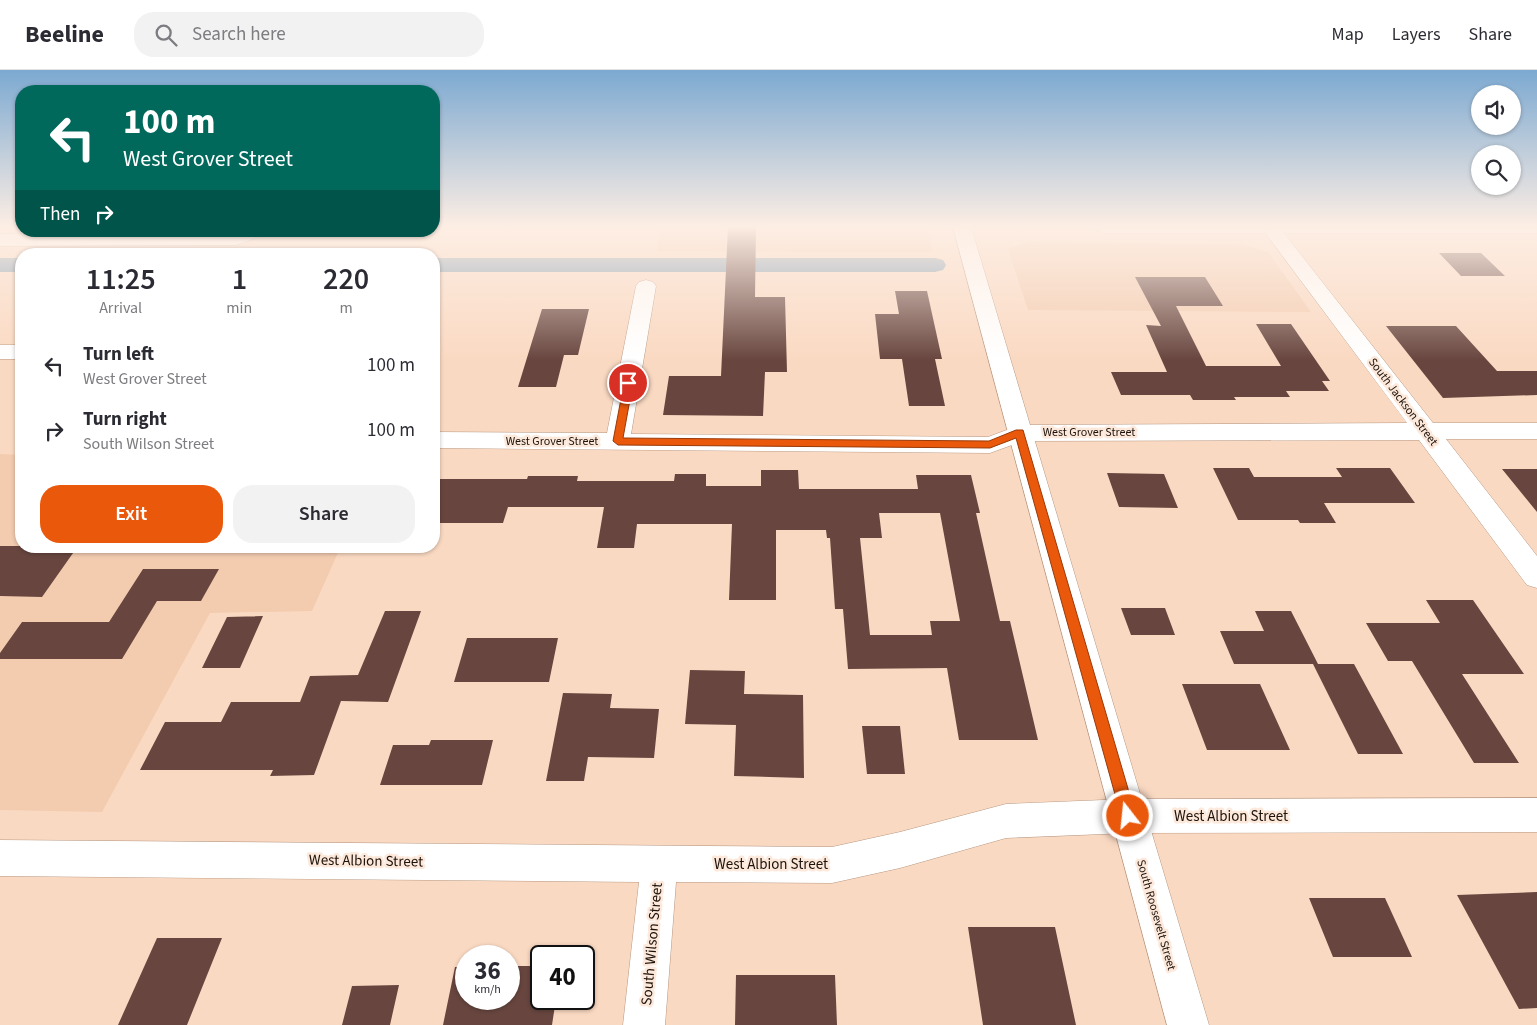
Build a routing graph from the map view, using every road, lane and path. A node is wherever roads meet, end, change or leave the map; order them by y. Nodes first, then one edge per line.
1 (975, 272) edge
2 (1304, 272) edge
3 (646, 286) dead end
4 (0, 352) edge
5 (15, 352) edge
6 (1426, 431) junction
7 (1537, 431) edge
8 (1020, 432) junction
9 (440, 440) edge
10 (618, 441) junction
11 (1537, 576) edge
12 (1537, 815) edge
13 (1128, 816) junction
14 (0, 858) edge
15 (659, 864) junction
16 (644, 1025) edge
17 (1188, 1025) edge

1 - 8 street, South Roosevelt Street
2 - 6 street, South Jackson Street
3 - 10 street
4 - 5 street
6 - 7 street, West Grover Street
6 - 8 street, West Grover Street
6 - 11 street, South Jackson Street
8 - 10 street, West Grover Street
8 - 13 street, South Roosevelt Street
9 - 10 street, West Grover Street
12 - 13 street, West Albion Street
13 - 15 street, West Albion Street
13 - 17 street, South Roosevelt Street
14 - 15 street, West Albion Street
15 - 16 street, South Wilson Street

